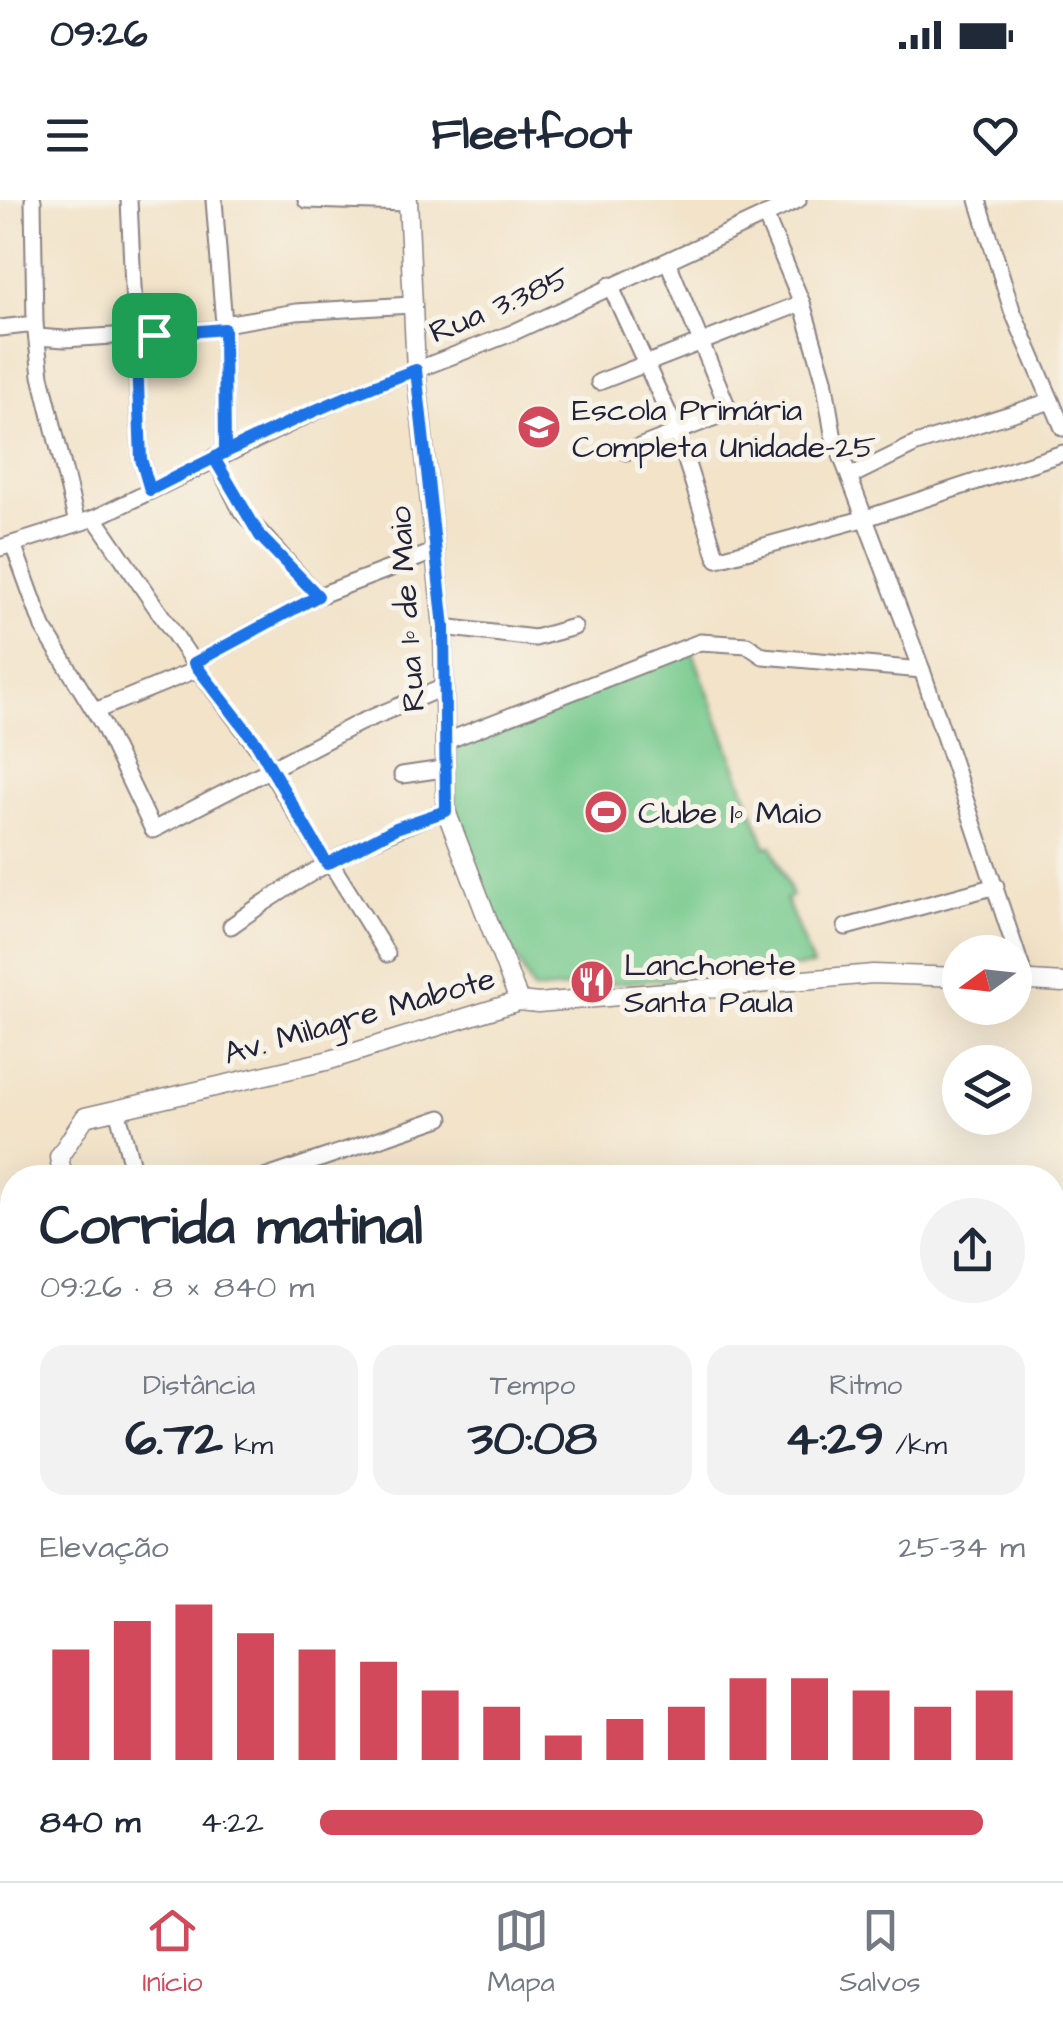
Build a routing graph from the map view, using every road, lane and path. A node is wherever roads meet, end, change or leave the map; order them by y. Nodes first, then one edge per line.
1 (32, 200) edge
2 (128, 200) edge
3 (214, 200) edge
4 (306, 200) edge
5 (798, 200) edge
6 (978, 200) edge
7 (408, 202) edge
8 (765, 216) junction
9 (668, 262) junction
10 (610, 285) junction
11 (802, 303) junction
12 (411, 305) junction
13 (224, 326) junction
14 (0, 328) edge
15 (36, 330) junction
16 (136, 335) junction
17 (702, 342) junction
18 (644, 364) junction
19 (416, 370) junction
20 (599, 382) dead end
21 (1051, 401) junction
22 (1063, 428) edge
23 (677, 432) junction
24 (626, 452) dead end
25 (1063, 453) edge
26 (219, 454) junction
27 (851, 476) junction
28 (150, 490) junction
29 (95, 518) junction
30 (866, 518) junction
31 (77, 523) junction
32 (6, 546) edge
33 (436, 551) junction
34 (318, 596) junction
35 (444, 627) junction
36 (574, 627) dead end
37 (196, 666) junction
38 (922, 670) junction
39 (444, 687) junction
40 (95, 712) junction
41 (444, 742) junction
42 (270, 768) junction
43 (443, 769) junction
44 (402, 775) dead end
45 (446, 811) junction
46 (328, 863) junction
47 (996, 886) junction
48 (231, 926) dead end
49 (846, 927) dead end
50 (1008, 935) edge
51 (387, 954) dead end
52 (942, 976) edge
53 (1032, 982) edge
54 (1063, 983) edge
55 (519, 1001) junction
56 (117, 1109) junction
57 (440, 1118) dead end
58 (61, 1165) edge
59 (132, 1165) edge
60 (312, 1165) edge

1 - 15 street
2 - 16 street
3 - 13 street
4 - 7 street
5 - 8 street, Rua 3.385
6 - 21 street
7 - 12 street, Rua 1º de Maio
8 - 9 street, Rua 3.385
8 - 11 street
9 - 10 street, Rua 3.385
9 - 17 street
10 - 18 street
10 - 19 street, Rua 3.385
11 - 17 street
11 - 27 street
12 - 13 street
12 - 19 street, Rua 1º de Maio
13 - 16 street
13 - 26 street
14 - 15 street
15 - 16 street
15 - 31 street
16 - 28 street
17 - 18 street
17 - 23 street
18 - 20 street
18 - 23 street
19 - 26 street, Rua 3.385
19 - 33 street, Rua 1º de Maio
21 - 22 street
21 - 27 street
23 - 24 street
23 - 30 street
25 - 30 street
26 - 28 street, Rua 3.385
26 - 34 street
27 - 30 street
28 - 29 street, Rua 3.385
29 - 31 street, Rua 3.385
29 - 37 street
30 - 38 street
31 - 32 street, Rua 3.385
32 - 40 street
33 - 34 street
33 - 35 street, Rua 1º de Maio
34 - 37 street
35 - 36 street
35 - 39 street, Rua 1º de Maio
37 - 40 street
37 - 42 street
38 - 41 street
38 - 47 street
39 - 41 street, Rua 1º de Maio
39 - 42 street
40 - 42 street
41 - 43 street, Rua 1º de Maio
42 - 46 street
43 - 44 street
43 - 45 street, Rua 1º de Maio
45 - 46 street
45 - 55 street, Rua 1º de Maio
46 - 48 street
46 - 51 street
47 - 49 street
47 - 50 street
52 - 55 street, Av. Milagre Mabote
53 - 54 street
55 - 56 street, Av. Milagre Mabote
56 - 58 street, Av. Milagre Mabote
56 - 59 street
57 - 60 street

